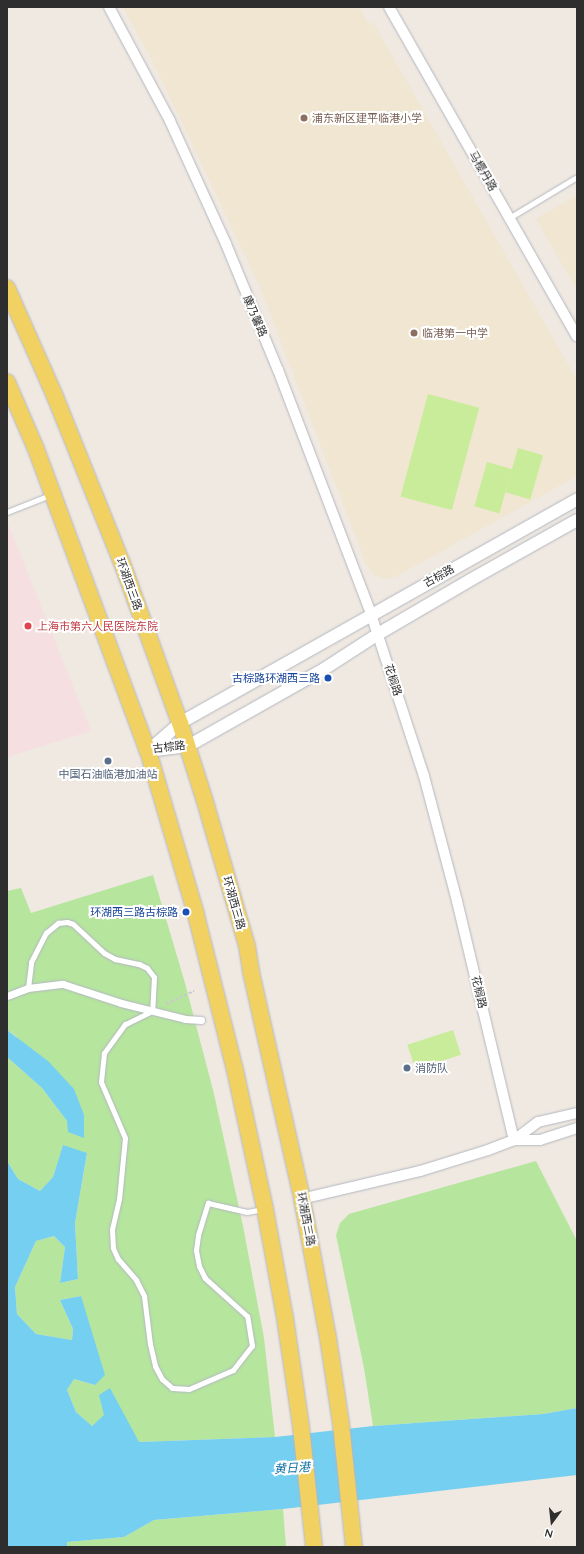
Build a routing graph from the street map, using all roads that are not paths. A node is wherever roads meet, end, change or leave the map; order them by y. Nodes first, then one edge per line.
1 (109, 7) edge
2 (389, 7) edge
3 (577, 177) edge
4 (509, 218) junction
5 (7, 288) edge
6 (577, 336) edge
7 (7, 382) edge
8 (53, 494) junction
9 (577, 499) edge
10 (7, 512) edge
11 (577, 520) edge
12 (371, 614) junction
13 (378, 634) junction
14 (180, 723) junction
15 (188, 746) junction
16 (148, 751) junction
17 (28, 988) junction
18 (7, 996) edge
19 (152, 1011) junction
20 (201, 1020) dead end
21 (577, 1113) edge
22 (577, 1128) edge
23 (514, 1140) junction
24 (302, 1199) junction
25 (265, 1209) junction
26 (314, 1547) edge
27 (354, 1547) edge

1 - 12 street, 康乃馨路
2 - 4 street, 马樱丹路
3 - 4 lane
4 - 6 street, 马樱丹路
5 - 14 main road, 环湖西三路
7 - 8 main road
8 - 10 lane
8 - 16 main road
9 - 12 street, 古棕路
11 - 13 street, 古棕路
12 - 13 street, 康乃馨路
12 - 14 street, 古棕路
13 - 15 street, 古棕路
13 - 23 street, 花榈路
14 - 15 main road, 环湖西三路
14 - 16 street, 古棕路
15 - 16 street, 古棕路
15 - 24 main road, 环湖西三路
16 - 25 main road
17 - 18 street
17 - 19 street
17 - 19 lane
19 - 20 street
19 - 25 lane
21 - 23 street
22 - 23 street
23 - 24 street
24 - 27 main road, 环湖西三路
25 - 26 main road

